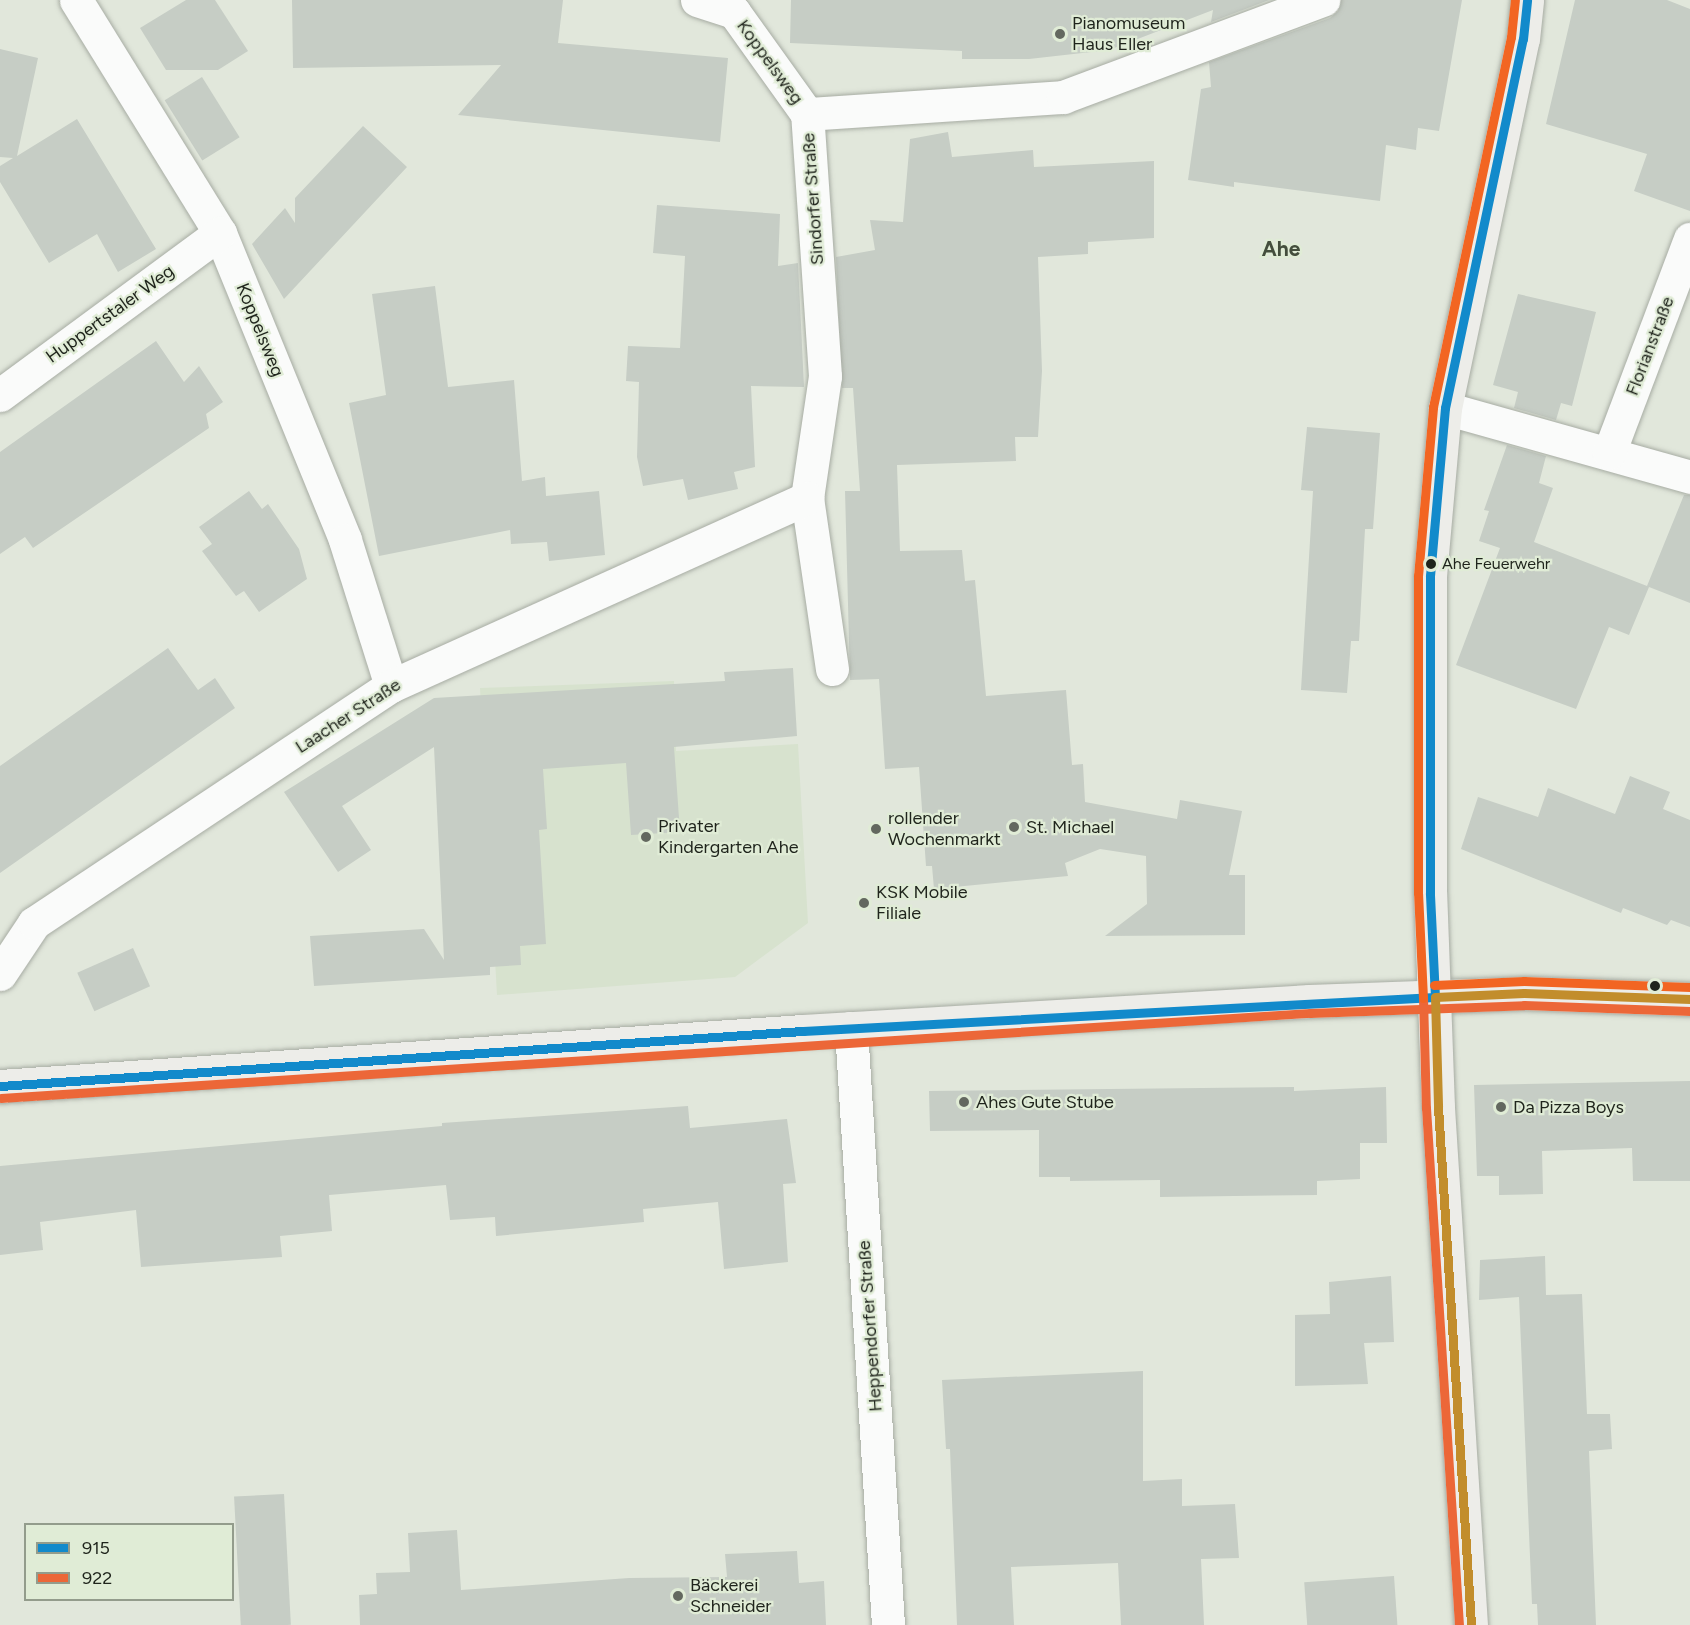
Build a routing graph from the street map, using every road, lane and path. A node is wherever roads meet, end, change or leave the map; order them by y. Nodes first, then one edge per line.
1 (76, 0) edge
2 (697, 0) edge
3 (1323, 0) edge
4 (1527, 0) edge
5 (807, 114) junction
6 (220, 233) junction
7 (1690, 238) edge
8 (0, 395) edge
9 (1445, 408) junction
10 (1609, 453) junction
11 (1690, 477) edge
12 (807, 498) junction
13 (832, 669) dead end
14 (392, 686) junction
15 (0, 974) edge
16 (1435, 997) junction
17 (1690, 999) edge
18 (851, 1028) junction
19 (0, 1086) edge
20 (888, 1625) edge
21 (1471, 1625) edge

1 - 6 street, Koppelsweg
2 - 5 street, Koppelsweg
3 - 5 street, Sindorfer Straße
4 - 9 street
5 - 12 street, Sindorfer Straße
6 - 8 street, Huppertstaler Weg
6 - 14 street, Koppelsweg
7 - 10 street, Florianstraße
9 - 10 street
9 - 16 street
10 - 11 street
12 - 13 street, Sindorfer Straße
12 - 14 street, Laacher Straße
14 - 15 street, Laacher Straße
16 - 17 street
16 - 18 street
16 - 21 street
18 - 19 street
18 - 20 street, Heppendorfer Straße

